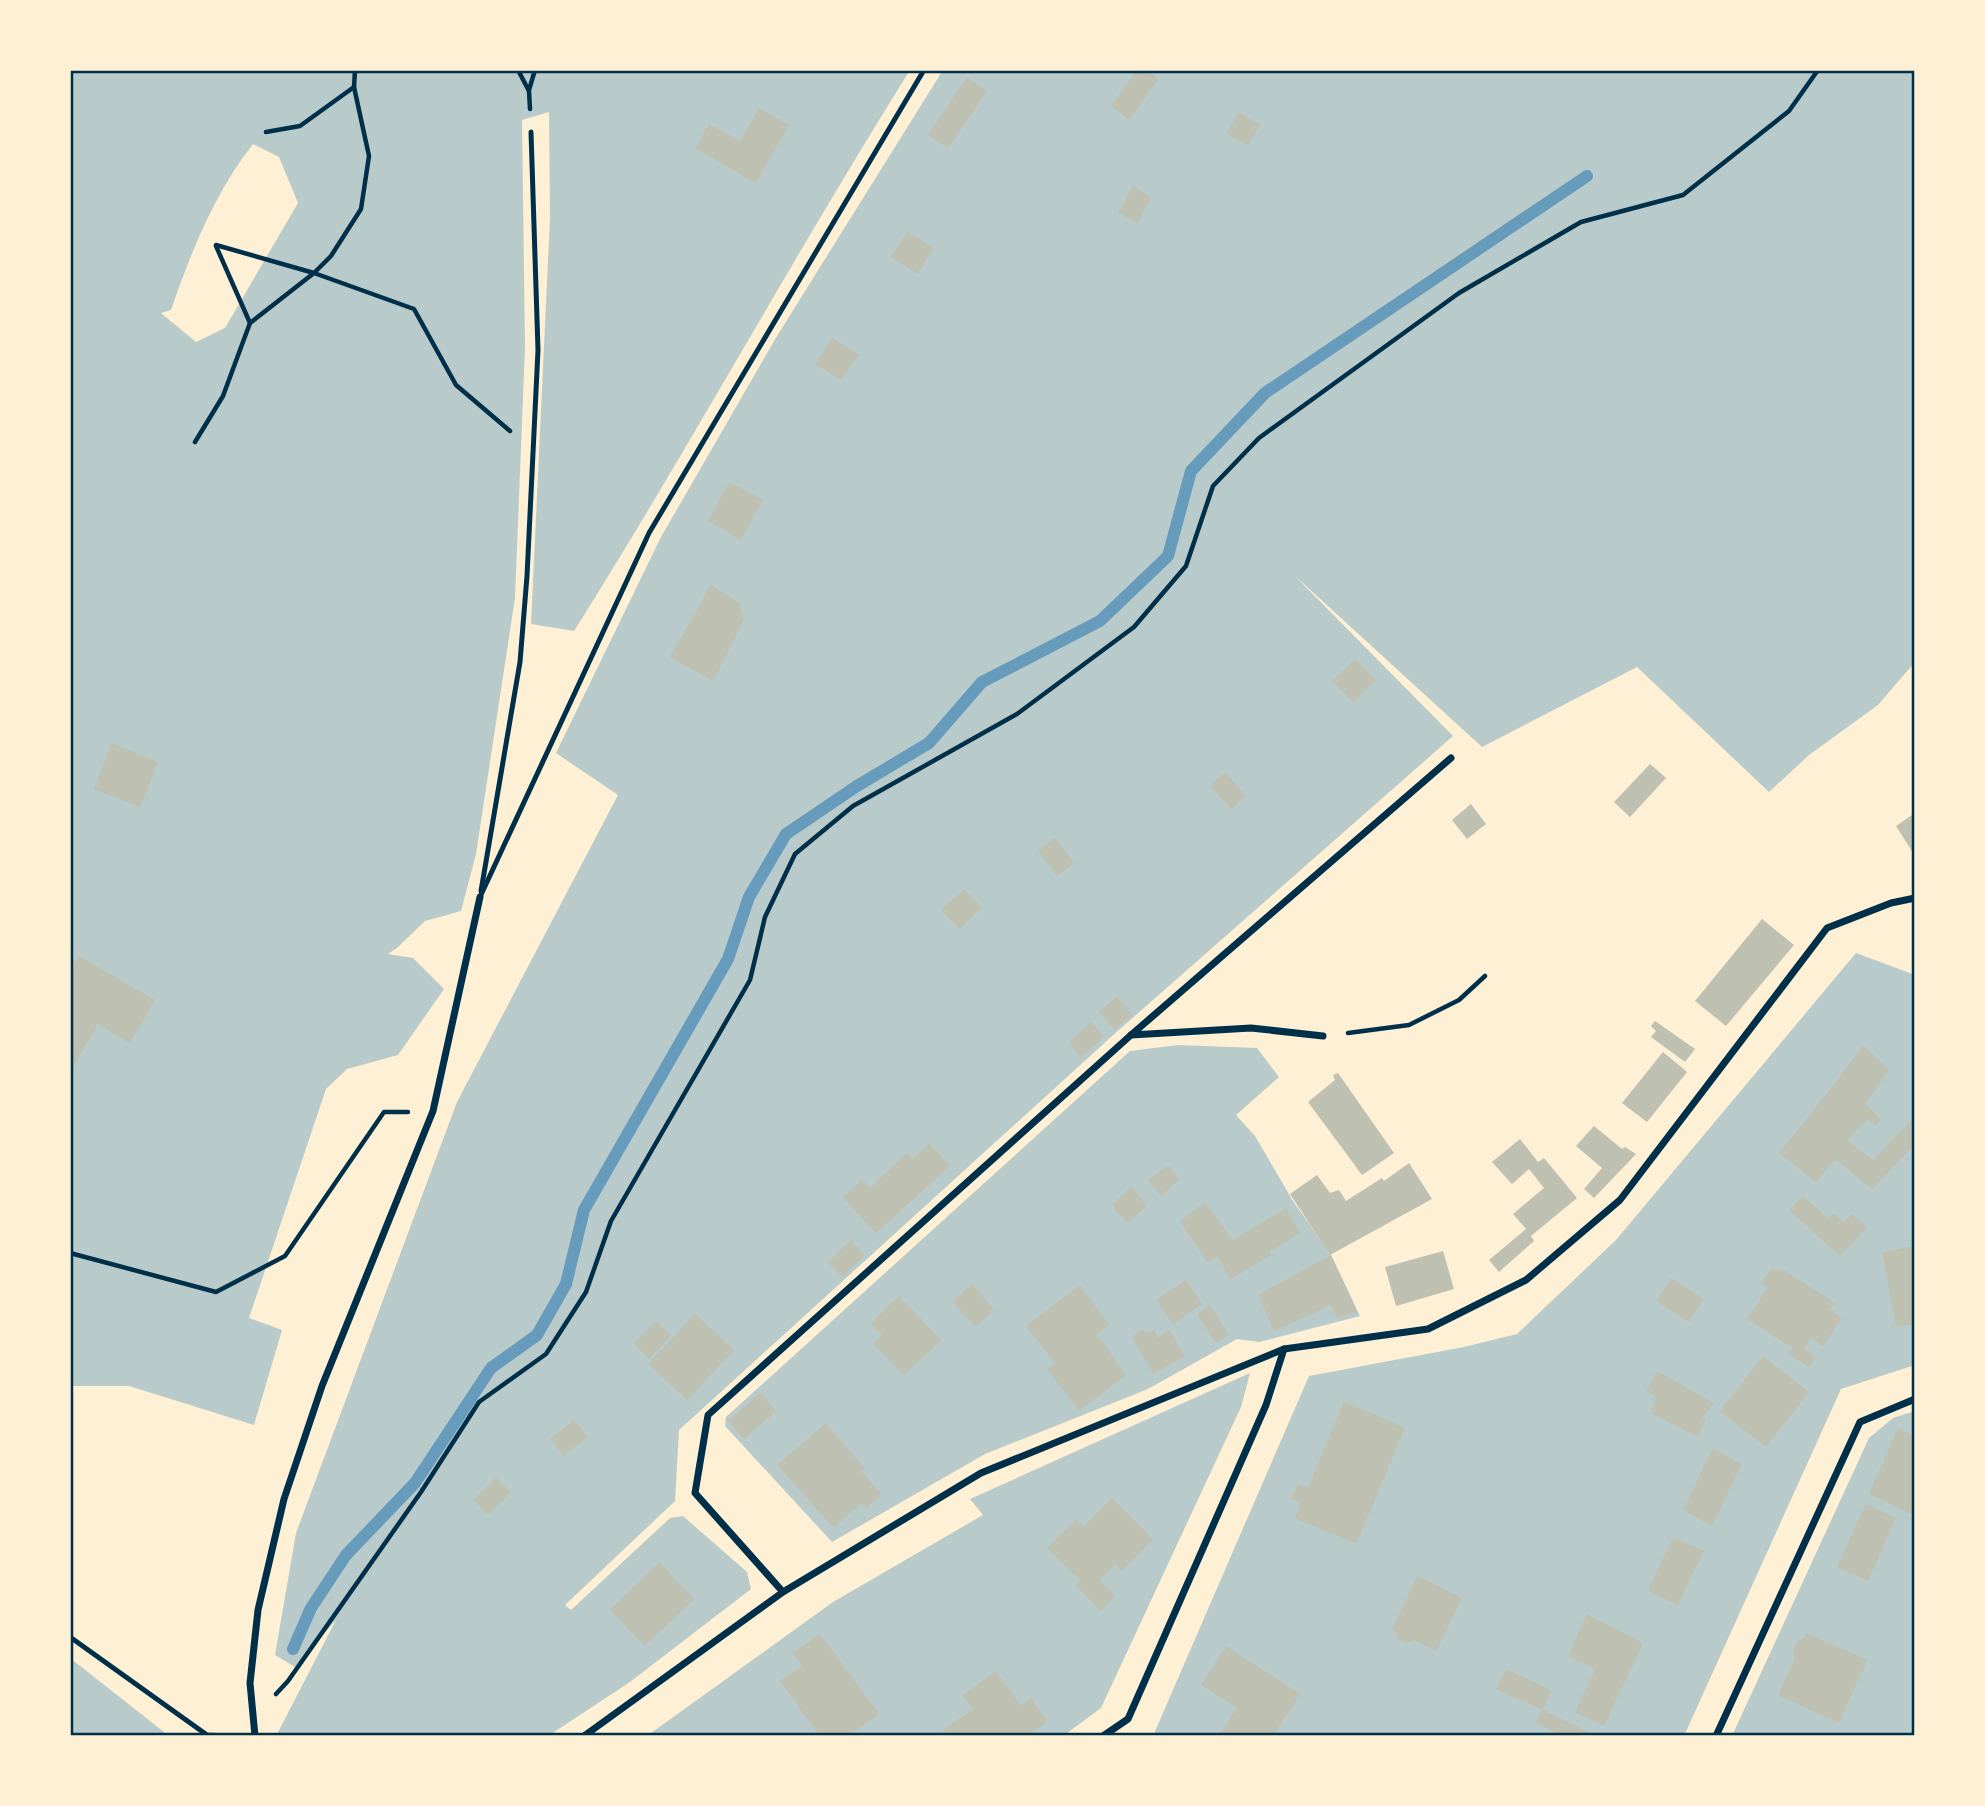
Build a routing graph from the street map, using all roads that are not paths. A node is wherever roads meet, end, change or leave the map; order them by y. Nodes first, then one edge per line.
1 (924, 70) edge
2 (531, 132) road end
3 (1451, 758) dead end
4 (480, 897) junction
5 (1915, 898) edge
6 (1131, 1035) junction
7 (1323, 1036) road end
8 (1284, 1349) junction
9 (1915, 1399) edge
10 (783, 1592) junction
11 (70, 1637) edge
12 (226, 1736) edge
13 (255, 1736) edge
14 (584, 1736) edge
15 (1103, 1736) edge
16 (1716, 1736) edge

1 - 4 lane
2 - 4 lane
3 - 6 street
4 - 13 street
5 - 8 street
6 - 7 street
6 - 10 street
8 - 10 street
8 - 15 street
9 - 16 street
10 - 14 street
11 - 12 lane

